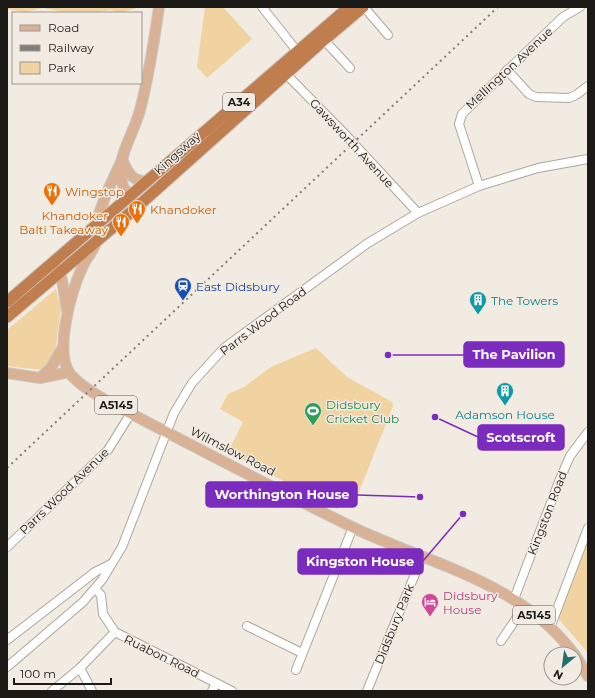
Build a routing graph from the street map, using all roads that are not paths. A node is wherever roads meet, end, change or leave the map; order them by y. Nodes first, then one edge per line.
1 (159, 7) edge
2 (263, 7) edge
3 (349, 7) edge
4 (364, 7) edge
5 (580, 7) edge
6 (388, 35) dead end
7 (324, 40) junction
8 (297, 51) junction
9 (350, 68) dead end
10 (507, 70) junction
11 (286, 74) junction
12 (588, 86) edge
13 (588, 159) edge
14 (122, 161) junction
15 (147, 182) junction
16 (479, 186) junction
17 (129, 197) junction
18 (136, 207) junction
19 (418, 213) junction
20 (94, 226) junction
21 (98, 239) junction
22 (53, 261) junction
23 (59, 272) junction
24 (7, 302) edge
25 (68, 316) junction
26 (7, 317) edge
27 (63, 347) junction
28 (69, 372) junction
29 (7, 373) edge
30 (40, 378) junction
31 (131, 414) junction
32 (167, 432) junction
33 (588, 432) edge
34 (353, 527) junction
35 (588, 528) edge
36 (7, 546) edge
37 (422, 557) junction
38 (115, 562) junction
39 (95, 589) junction
40 (514, 599) junction
41 (524, 607) junction
42 (247, 626) dead end
43 (550, 628) junction
44 (115, 632) junction
45 (7, 640) edge
46 (501, 641) dead end
47 (567, 646) edge
48 (302, 653) junction
49 (7, 667) edge
50 (80, 668) junction
51 (296, 670) dead end
52 (214, 687) edge
53 (52, 691) edge
54 (92, 691) edge
55 (232, 691) edge
56 (367, 691) edge

1 - 14 main road
2 - 8 street
3 - 8 highway, Kingsway / A34
4 - 6 street
4 - 7 highway, Kingsway / A34
5 - 10 street, Mellington Avenue
7 - 9 street
7 - 11 highway, Kingsway / A34
8 - 15 highway, Kingsway / A34
10 - 12 street
10 - 16 street, Mellington Avenue
11 - 18 highway, Kingsway / A34
11 - 19 street, Gawsworth Avenue
13 - 16 street, Parrs Wood Road
14 - 15 main road
14 - 17 main road
14 - 20 main road
15 - 17 highway, Kingsway / A34
16 - 19 street, Parrs Wood Road
17 - 18 main road
17 - 20 highway, Kingsway / A34
18 - 21 highway, Kingsway / A34
19 - 32 street, Parrs Wood Road
20 - 22 highway, Kingsway / A34
21 - 23 highway, Kingsway / A34
21 - 25 main road
22 - 23 main road
22 - 24 highway, Kingsway / A34
23 - 25 main road
23 - 26 highway, Kingsway / A34
25 - 27 main road
27 - 28 main road
27 - 30 main road
28 - 30 main road
28 - 31 main road, Wilmslow Road / A5145
29 - 30 main road
31 - 32 main road, Wilmslow Road / A5145
31 - 36 street, Parrs Wood Avenue
32 - 34 main road, Wilmslow Road / A5145
32 - 38 street, Parrs Wood Road
33 - 40 street, Kingston Road
34 - 37 main road, Wilmslow Road / A5145
34 - 48 street
35 - 43 street
37 - 40 main road, Wilmslow Road / A5145
37 - 56 street, Didsbury Park
38 - 39 street, Parrs Wood Road
38 - 45 street
39 - 44 street, Ruabon Road
39 - 49 street, Parrs Wood Road
40 - 41 main road, Wilmslow Road / A5145
41 - 43 main road, Wilmslow Road / A5145
41 - 46 street
42 - 48 street
43 - 47 main road, Wilmslow Road / A5145
44 - 50 street
44 - 52 street, Ruabon Road
48 - 51 street
50 - 53 street
50 - 54 street
52 - 55 street, Ruabon Road

